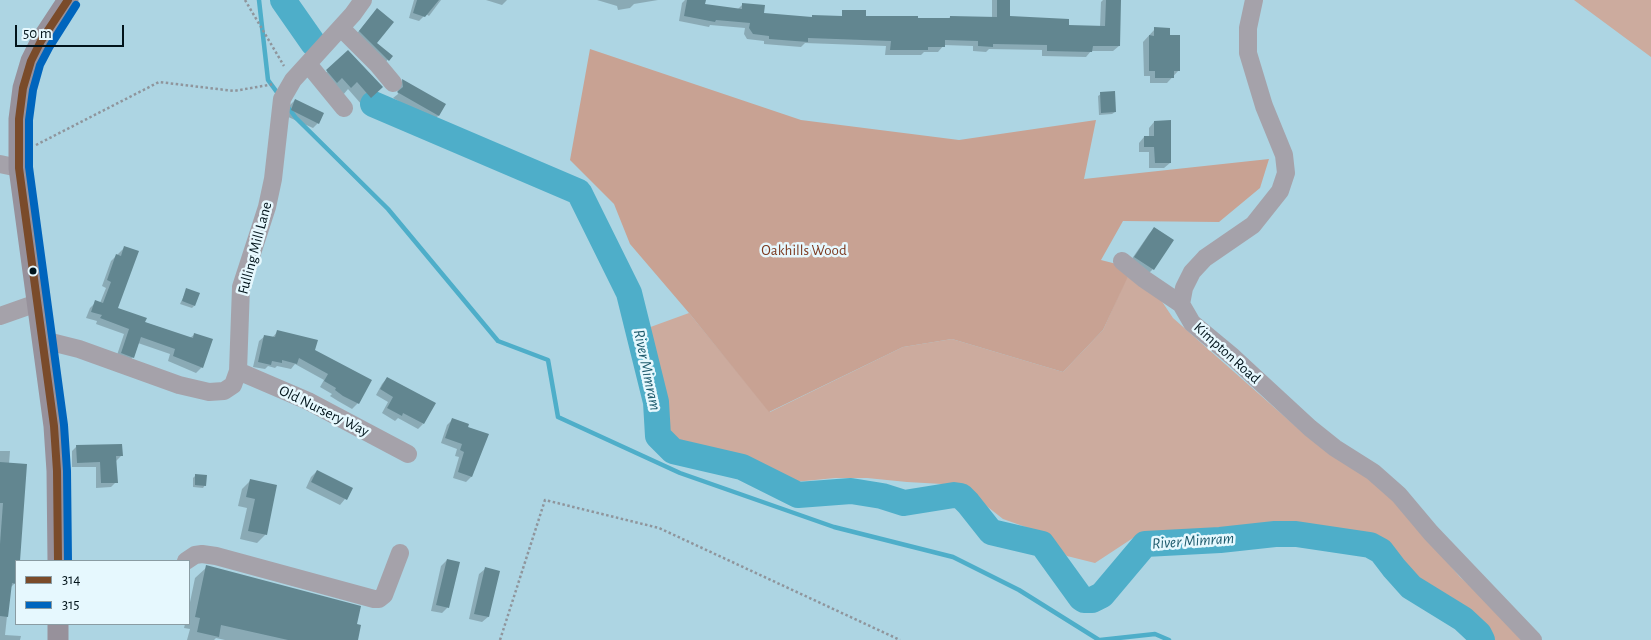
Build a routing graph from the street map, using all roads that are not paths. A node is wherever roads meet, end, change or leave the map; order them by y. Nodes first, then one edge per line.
1 (68, 0) edge
2 (1254, 0) edge
3 (358, 3) edge
4 (340, 28) junction
5 (308, 64) junction
6 (393, 83) dead end
7 (344, 108) dead end
8 (13, 162) edge
9 (1122, 261) dead end
10 (37, 303) junction
11 (1181, 304) junction
12 (0, 316) edge
13 (43, 340) junction
14 (238, 371) junction
15 (408, 454) dead end
16 (400, 553) dead end
17 (58, 560) edge
18 (188, 560) edge
19 (58, 625) edge
20 (58, 640) edge
21 (1533, 640) edge

1 - 8 main road
2 - 11 street
3 - 4 street, Fulling Mill Lane
4 - 5 street, Fulling Mill Lane
4 - 6 street
5 - 7 street
5 - 14 street, Fulling Mill Lane
8 - 10 main road
9 - 11 street
10 - 12 street
10 - 13 main road
11 - 21 street, Kimpton Road
13 - 14 street
13 - 17 main road
14 - 15 street, Old Nursery Way
16 - 18 street
19 - 20 main road

